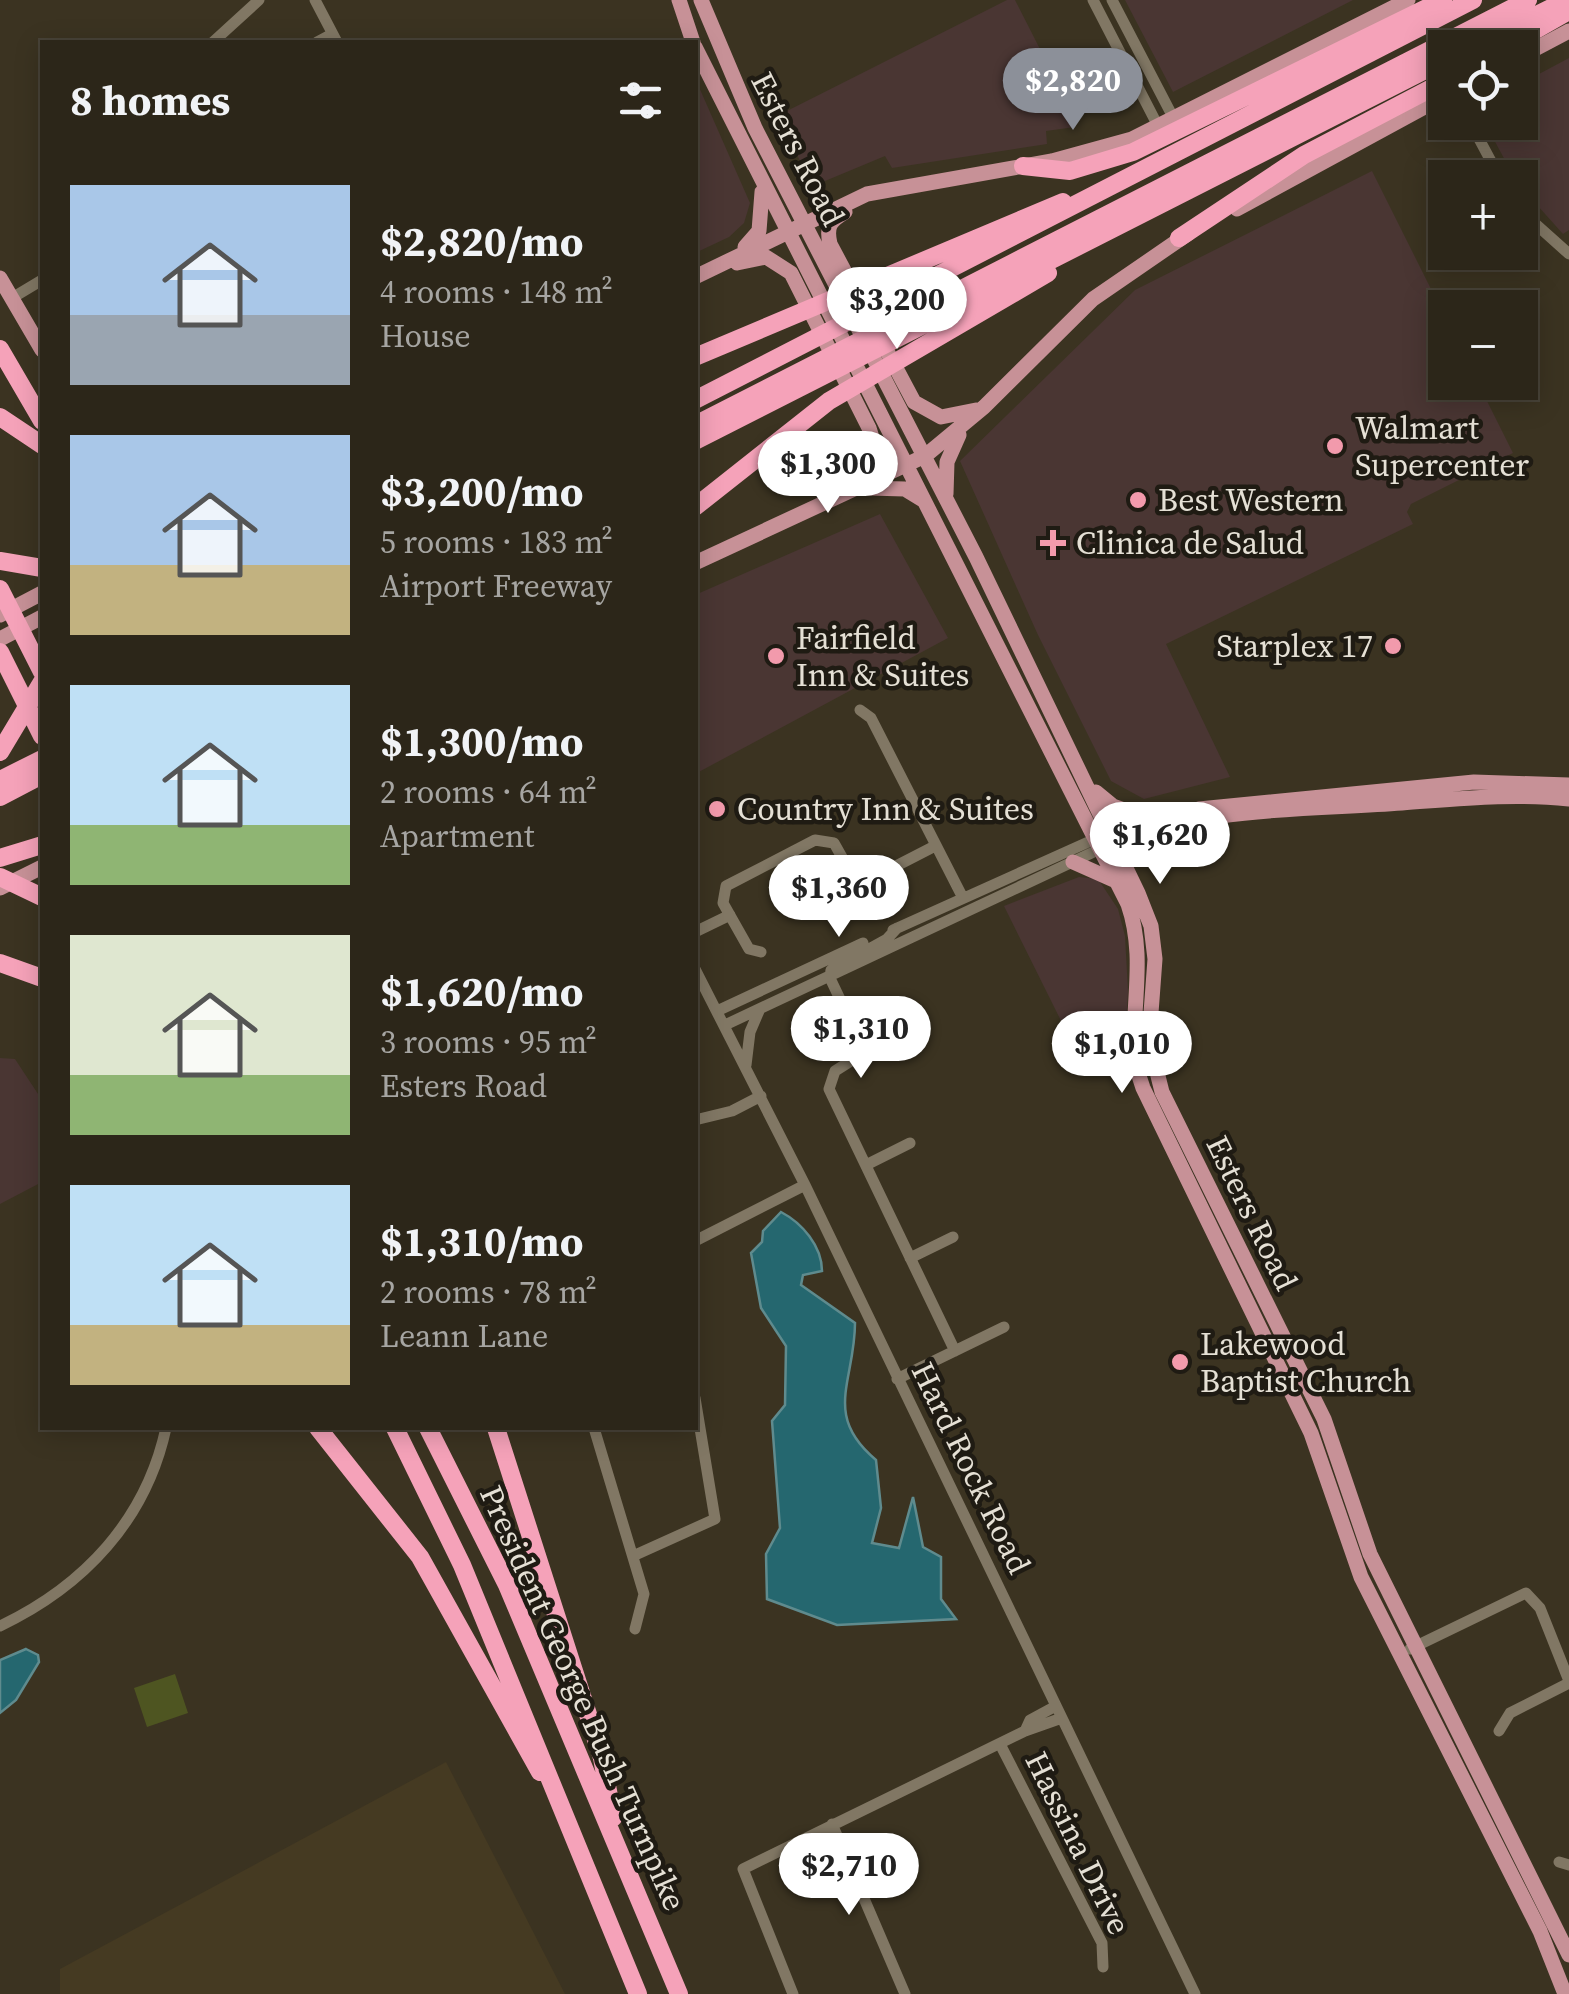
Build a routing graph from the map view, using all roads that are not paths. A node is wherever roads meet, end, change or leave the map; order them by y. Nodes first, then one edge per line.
1 (259, 0) edge
2 (315, 0) edge
3 (680, 0) edge
4 (701, 0) edge
5 (1093, 0) edge
6 (1112, 0) edge
7 (1408, 0) edge
8 (1443, 0) edge
9 (1473, 0) edge
10 (1510, 0) edge
11 (1528, 0) edge
12 (1548, 0) edge
13 (1566, 0) edge
14 (1569, 12) edge
15 (1512, 30) edge
16 (1517, 30) edge
17 (1526, 30) edge
18 (1569, 31) edge
19 (334, 38) edge
20 (216, 40) edge
21 (692, 40) edge
22 (1538, 47) edge
23 (698, 53) edge
24 (1428, 69) edge
25 (1428, 90) edge
26 (1428, 105) edge
27 (1174, 118) junction
28 (1158, 126) junction
29 (1022, 166) junction
30 (756, 174) junction
31 (788, 188) junction
32 (1100, 191) junction
33 (867, 194) junction
34 (803, 222) junction
35 (1538, 226) edge
36 (786, 231) junction
37 (1103, 235) junction
38 (1179, 238) junction
39 (1569, 254) edge
40 (829, 257) junction
41 (733, 258) junction
42 (798, 270) junction
43 (702, 274) edge
44 (0, 278) edge
45 (40, 281) edge
46 (12, 298) junction
47 (40, 346) edge
48 (0, 350) edge
49 (698, 356) edge
50 (729, 383) junction
51 (698, 391) edge
52 (698, 398) edge
53 (907, 404) junction
54 (984, 407) junction
55 (698, 414) edge
56 (0, 418) edge
57 (40, 418) edge
58 (875, 423) junction
59 (698, 424) edge
60 (965, 425) junction
61 (698, 442) edge
62 (40, 443) edge
63 (925, 456) junction
64 (906, 466) junction
65 (850, 492) junction
66 (946, 498) junction
67 (925, 503) junction
68 (698, 505) edge
69 (976, 556) junction
70 (698, 557) edge
71 (698, 559) edge
72 (0, 562) edge
73 (957, 566) junction
74 (40, 568) edge
75 (0, 589) edge
76 (40, 595) edge
77 (0, 615) edge
78 (40, 618) edge
79 (988, 628) junction
80 (0, 639) edge
81 (40, 640) edge
82 (0, 655) edge
83 (40, 668) edge
84 (1032, 670) junction
85 (1014, 679) junction
86 (40, 685) edge
87 (860, 710) dead end
88 (39, 736) edge
89 (0, 752) edge
90 (40, 760) edge
91 (0, 769) edge
92 (40, 776) edge
93 (0, 780) edge
94 (1569, 784) edge
95 (1092, 788) junction
96 (0, 797) edge
97 (1569, 799) edge
98 (1149, 825) junction
99 (1114, 836) junction
100 (1098, 844) junction
101 (40, 846) edge
102 (935, 846) junction
103 (0, 858) edge
104 (1073, 862) junction
105 (40, 869) edge
106 (0, 877) edge
107 (1124, 877) junction
108 (997, 882) junction
109 (0, 888) edge
110 (40, 896) edge
111 (963, 898) junction
112 (730, 915) junction
113 (951, 920) junction
114 (897, 928) junction
115 (698, 931) edge
116 (761, 952) dead end
117 (0, 963) edge
118 (698, 974) edge
119 (40, 977) edge
120 (830, 978) junction
121 (759, 1010) junction
122 (717, 1011) junction
123 (724, 1025) junction
124 (746, 1065) junction
125 (762, 1096) junction
126 (698, 1119) edge
127 (910, 1142) dead end
128 (866, 1165) junction
129 (805, 1185) junction
130 (952, 1237) dead end
131 (698, 1239) edge
132 (1228, 1243) junction
133 (910, 1258) junction
134 (1004, 1328) dead end
135 (955, 1351) junction
136 (898, 1379) junction
137 (698, 1415) edge
138 (166, 1430) edge
139 (320, 1430) edge
140 (396, 1430) edge
141 (429, 1430) edge
142 (443, 1430) edge
143 (497, 1430) edge
144 (595, 1430) edge
145 (467, 1504) junction
146 (632, 1556) junction
147 (0, 1626) edge
148 (634, 1630) dead end
149 (1416, 1643) junction
150 (1398, 1651) junction
151 (1569, 1682) edge
152 (1057, 1713) junction
153 (1499, 1731) dead end
154 (1000, 1744) junction
155 (562, 1806) junction
156 (832, 1824) junction
157 (620, 1853) junction
158 (1569, 1955) edge
159 (1103, 1967) dead end
160 (638, 1994) edge
161 (679, 1994) edge
162 (793, 1994) edge
163 (906, 1994) edge
164 (1195, 1994) edge
165 (1565, 1994) edge

1 - 20 street
2 - 19 street
3 - 21 main road, Esters Road
4 - 31 main road, Esters Road
5 - 28 street
6 - 27 street
7 - 27 main road
8 - 29 highway
9 - 32 highway
10 - 55 highway
11 - 59 highway
12 - 15 highway
13 - 16 highway
14 - 17 highway
18 - 22 main road
23 - 30 main road, Esters Road
24 - 37 highway
25 - 38 highway
26 - 38 main road
27 - 28 main road
28 - 29 main road
29 - 33 main road
30 - 36 main road, Esters Road
30 - 41 main road
31 - 33 main road
31 - 34 main road, Esters Road
32 - 49 highway
32 - 50 highway
33 - 34 main road
33 - 40 main road
34 - 36 main road
34 - 40 main road, Esters Road
35 - 39 street
36 - 41 main road
36 - 42 main road, Esters Road
37 - 61 highway
37 - 68 highway
38 - 54 main road
40 - 53 main road, Esters Road
41 - 43 main road
42 - 43 main road
42 - 58 main road, Esters Road
44 - 46 main road
45 - 46 street
46 - 47 main road
48 - 57 highway
50 - 51 highway
50 - 52 highway
53 - 54 main road
53 - 63 main road, Esters Road
54 - 60 main road
56 - 62 highway
58 - 64 main road, Esters Road
58 - 70 main road
60 - 63 main road
60 - 66 main road
63 - 64 main road
63 - 66 main road, Esters Road
64 - 65 main road
64 - 67 main road, Esters Road
65 - 67 main road
65 - 71 main road
66 - 69 main road, Esters Road
67 - 69 main road
67 - 73 main road, Esters Road
69 - 73 main road
69 - 84 main road, Esters Road
72 - 74 highway
73 - 79 main road, Esters Road
75 - 83 highway
76 - 77 main road
78 - 80 main road
79 - 84 main road
79 - 85 main road, Esters Road
81 - 82 highway
82 - 88 highway
84 - 85 main road
84 - 95 main road, Esters Road
85 - 100 main road, Esters Road
86 - 89 highway
87 - 102 street
88 - 89 highway
88 - 91 highway
90 - 93 highway
92 - 96 highway
94 - 98 main road
95 - 98 main road
95 - 99 main road, Esters Road
97 - 98 main road
98 - 99 main road
98 - 107 main road
99 - 100 main road
99 - 107 main road, Esters Road
100 - 104 street
100 - 107 main road, Esters Road
100 - 108 street
101 - 103 highway
102 - 111 street
102 - 112 street
104 - 107 main road
104 - 113 street
105 - 109 main road
106 - 110 highway
107 - 132 main road, Esters Road
108 - 111 street
108 - 113 street
111 - 114 street
112 - 115 street
112 - 116 street
113 - 120 street
114 - 120 street
114 - 122 street
117 - 119 highway
118 - 122 street, Hard Rock Road
120 - 121 street
120 - 128 street
121 - 123 street
121 - 124 street
122 - 123 street, Hard Rock Road
123 - 124 street, Hard Rock Road
124 - 125 street, Hard Rock Road
125 - 126 street
125 - 129 street, Hard Rock Road
127 - 128 street
128 - 133 street
129 - 131 street
129 - 136 street, Hard Rock Road
130 - 133 street
132 - 149 main road, Esters Road
132 - 150 main road, Esters Road
133 - 135 street
134 - 135 street
135 - 136 street
136 - 152 street, Hard Rock Road
137 - 146 street
138 - 147 street
139 - 155 highway
140 - 155 highway, President George Bush Turnpike
141 - 145 highway, President George Bush Turnpike
142 - 145 highway
143 - 157 highway
144 - 146 street
145 - 157 highway, President George Bush Turnpike
146 - 148 street
149 - 150 street
149 - 151 street
149 - 158 main road, Esters Road
150 - 165 main road, Esters Road
151 - 153 street
152 - 154 street
152 - 164 street, Hard Rock Road
154 - 156 street
154 - 159 street, Hassina Drive
155 - 160 highway, President George Bush Turnpike
156 - 162 street
156 - 163 street
157 - 161 highway, President George Bush Turnpike

